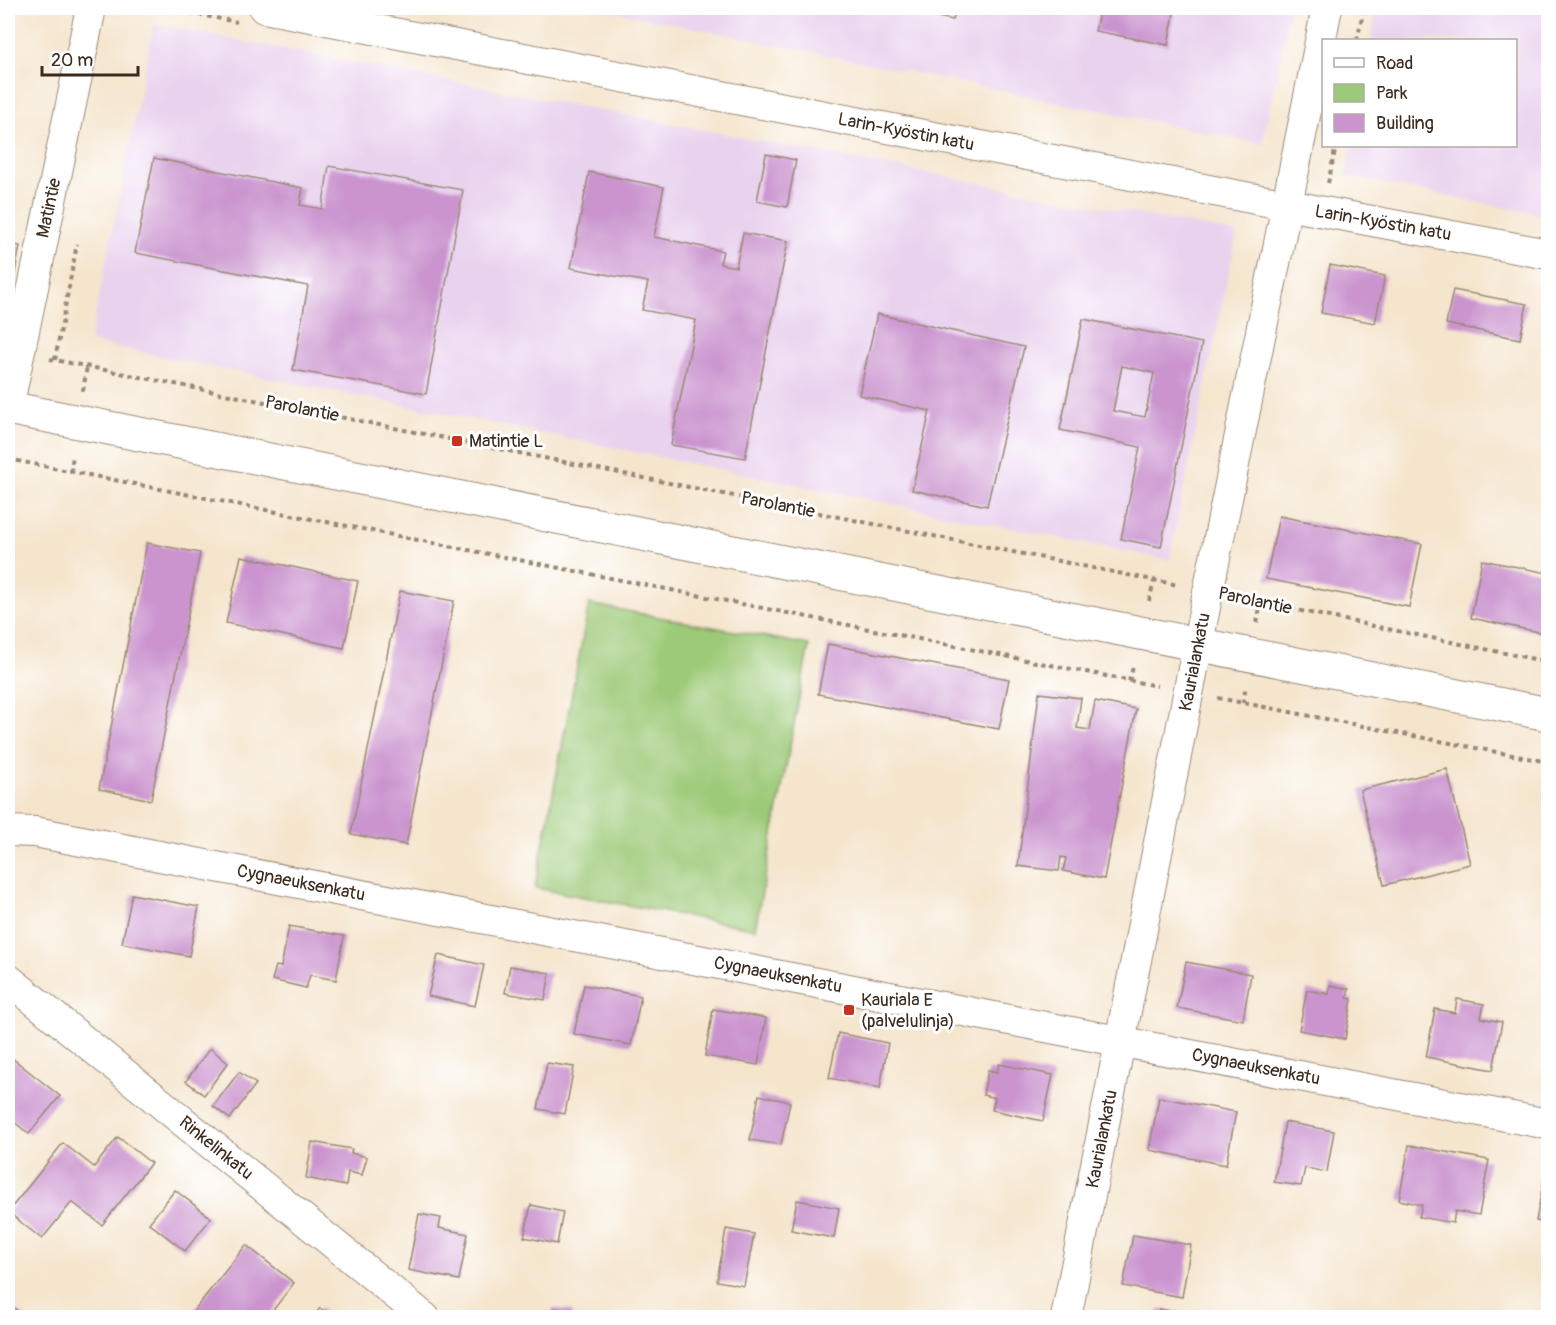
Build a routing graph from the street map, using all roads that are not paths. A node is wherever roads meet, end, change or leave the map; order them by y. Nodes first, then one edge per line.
1 (91, 8) edge
2 (1327, 8) edge
3 (255, 15) edge
4 (1287, 206) junction
5 (1548, 254) edge
6 (8, 408) edge
7 (1199, 644) junction
8 (1548, 714) edge
9 (8, 831) edge
10 (8, 979) edge
11 (1121, 1041) junction
12 (1548, 1124) edge
13 (425, 1317) edge
14 (1066, 1317) edge

1 - 6 street, Matintie
2 - 4 street, Kaurialankatu
3 - 4 street, Larin-Kyöstin katu
4 - 5 street, Larin-Kyöstin katu
4 - 7 street, Kaurialankatu
6 - 7 main road
7 - 8 main road
7 - 11 street, Kaurialankatu
9 - 11 street, Cygnaeuksenkatu
10 - 13 street, Rinkelinkatu
11 - 12 street, Cygnaeuksenkatu
11 - 14 street, Kaurialankatu

